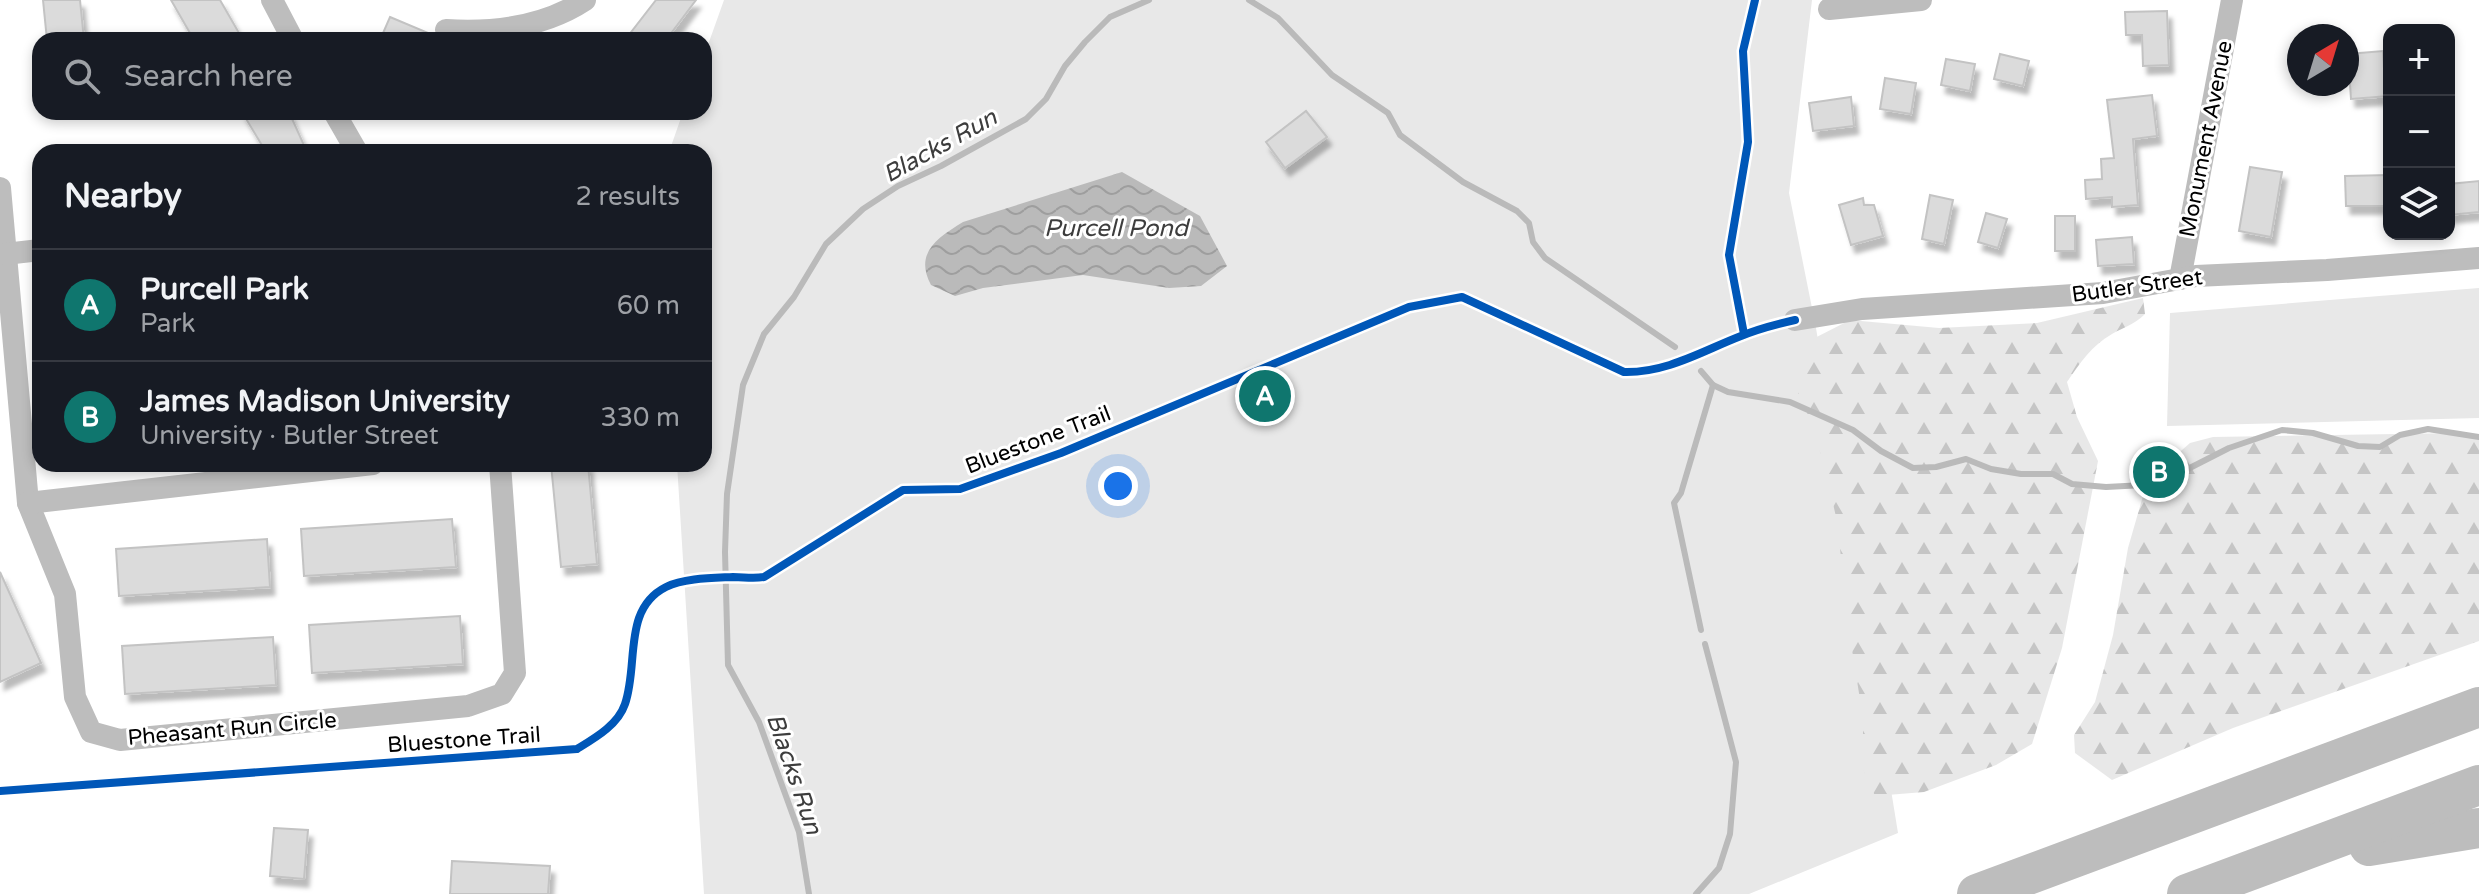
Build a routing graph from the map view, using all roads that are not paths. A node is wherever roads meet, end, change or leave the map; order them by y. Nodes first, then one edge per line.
1 (272, 0) edge
2 (585, 0) edge
3 (1921, 0) edge
4 (2232, 0) edge
5 (1829, 9) dead end
6 (446, 30) dead end
7 (289, 32) edge
8 (339, 120) edge
9 (352, 144) edge
10 (0, 188) edge
11 (32, 251) edge
12 (5, 254) junction
13 (2479, 258) edge
14 (2180, 279) junction
15 (1795, 320) dead end
16 (302, 472) edge
17 (501, 472) edge
18 (28, 503) junction
19 (2479, 707) edge
20 (2479, 785) edge
21 (2479, 828) edge
22 (2195, 891) edge
23 (1977, 894) edge

1 - 7 street
2 - 6 street
3 - 5 street
4 - 14 street, Monument Avenue
8 - 9 street
10 - 12 street, Pheasant Run Circle
11 - 12 street
12 - 18 street, Pheasant Run Circle
13 - 14 street, Butler Street
14 - 15 street, Butler Street
16 - 18 street
17 - 18 street, Pheasant Run Circle
19 - 23 highway
20 - 22 highway
21 - 22 highway

